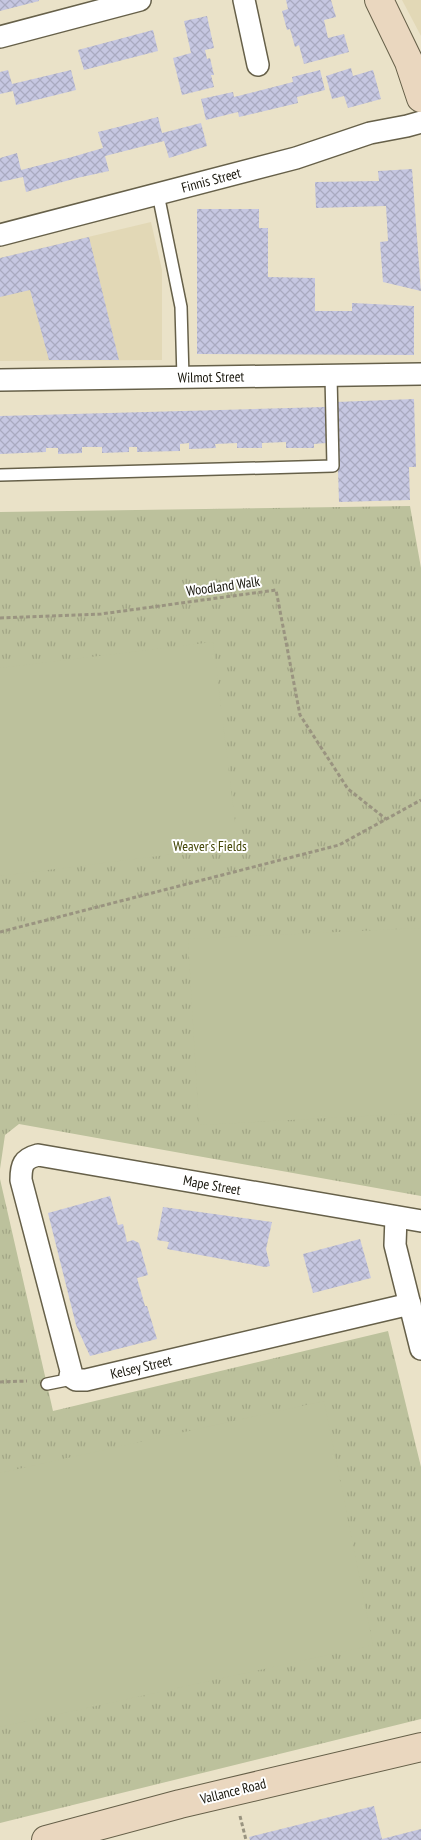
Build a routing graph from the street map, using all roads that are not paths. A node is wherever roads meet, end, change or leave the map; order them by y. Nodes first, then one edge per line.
1 (140, 0) edge
2 (244, 0) edge
3 (379, 0) edge
4 (0, 37) edge
5 (258, 66) dead end
6 (421, 98) edge
7 (421, 122) edge
8 (158, 194) junction
9 (0, 235) edge
10 (421, 374) edge
11 (330, 376) junction
12 (184, 378) junction
13 (0, 380) edge
14 (0, 475) edge
15 (396, 1217) junction
16 (421, 1221) edge
17 (410, 1304) junction
18 (421, 1349) edge
19 (72, 1379) junction
20 (47, 1384) dead end
21 (421, 1747) edge
22 (46, 1840) edge

1 - 4 street
2 - 5 street
3 - 6 main road
7 - 8 street, Finnis Street
8 - 9 street, Finnis Street
8 - 12 lane
10 - 11 street, Wilmot Street
11 - 12 street, Wilmot Street
11 - 14 lane
12 - 13 street, Wilmot Street
15 - 16 street, Mape Street
15 - 17 street
15 - 19 street, Mape Street
17 - 18 street
17 - 19 street, Kelsey Street
19 - 20 lane
21 - 22 main road, Vallance Road

